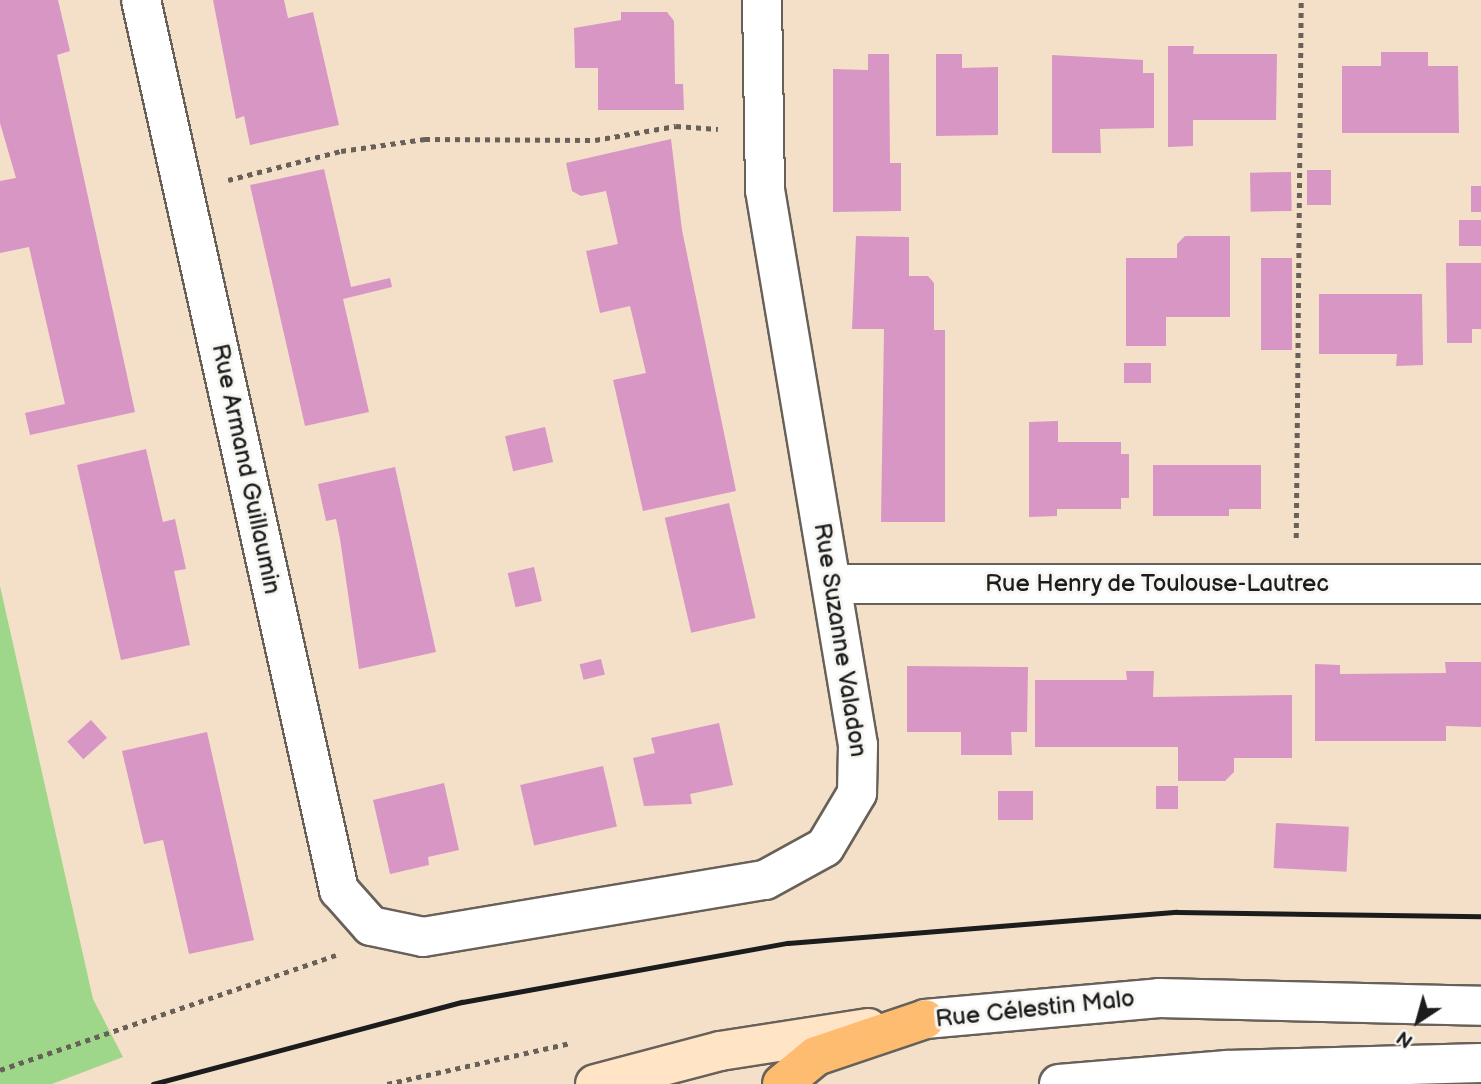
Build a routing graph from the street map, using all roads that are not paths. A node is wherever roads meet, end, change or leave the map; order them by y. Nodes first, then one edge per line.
1 (141, 0) edge
2 (762, 0) edge
3 (833, 584) junction
4 (1481, 584) edge
5 (371, 926) joint
6 (1481, 1006) edge
7 (925, 1020) junction
8 (1481, 1063) edge
9 (595, 1084) edge
10 (782, 1084) edge
11 (1059, 1084) edge

1 - 5 street, Rue Armand Guillaumin
2 - 3 street, Rue Suzanne Valadon
3 - 4 street, Rue Henry de Toulouse-Lautrec
3 - 5 street, Rue Suzanne Valadon
6 - 7 street, Rue Célestin Malo
7 - 9 main road, Rue Célestin Malo
7 - 10 highway
8 - 11 street

